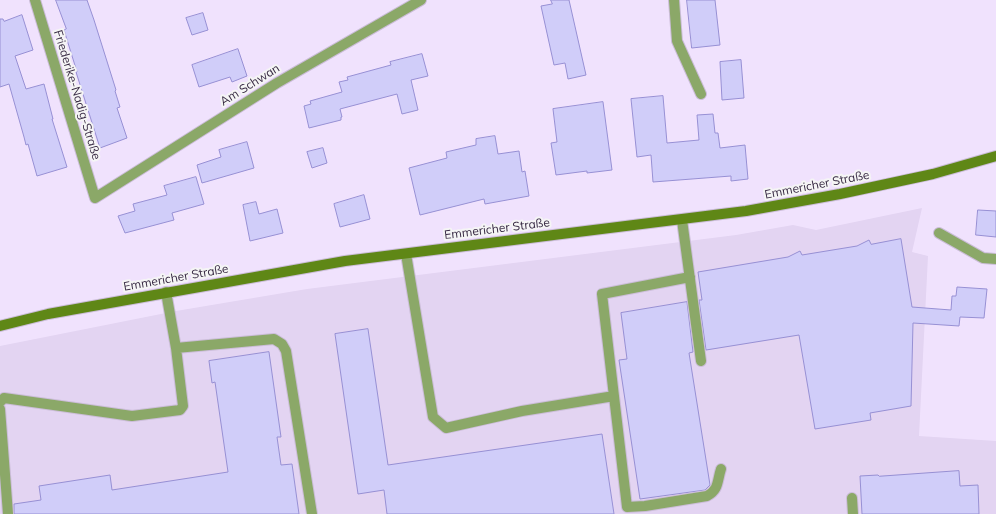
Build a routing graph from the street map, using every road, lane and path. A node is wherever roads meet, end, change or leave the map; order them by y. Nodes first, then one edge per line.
1 (35, 0) edge
2 (421, 0) edge
3 (674, 0) edge
4 (701, 94) dead end
5 (996, 156) edge
6 (95, 198) joint
7 (682, 220) junction
8 (939, 233) dead end
9 (406, 254) junction
10 (996, 259) edge
11 (690, 277) junction
12 (166, 292) junction
13 (0, 326) edge
14 (176, 348) junction
15 (701, 361) dead end
16 (614, 396) junction
17 (0, 402) edge
18 (0, 409) edge
19 (721, 469) dead end
20 (852, 498) dead end
21 (8, 514) edge
22 (312, 514) edge
23 (853, 514) edge

1 - 6 street, Friederike-Nadig-Straße
2 - 6 street, Am Schwan
3 - 4 street
5 - 7 main road, Emmericher Straße
7 - 9 main road, Emmericher Straße
7 - 11 street
8 - 10 street
9 - 12 main road, Emmericher Straße
9 - 16 street
11 - 15 street
11 - 16 street
12 - 13 main road, Emmericher Straße
12 - 14 street
14 - 17 street
14 - 22 street
16 - 19 street
18 - 21 street
20 - 23 street

